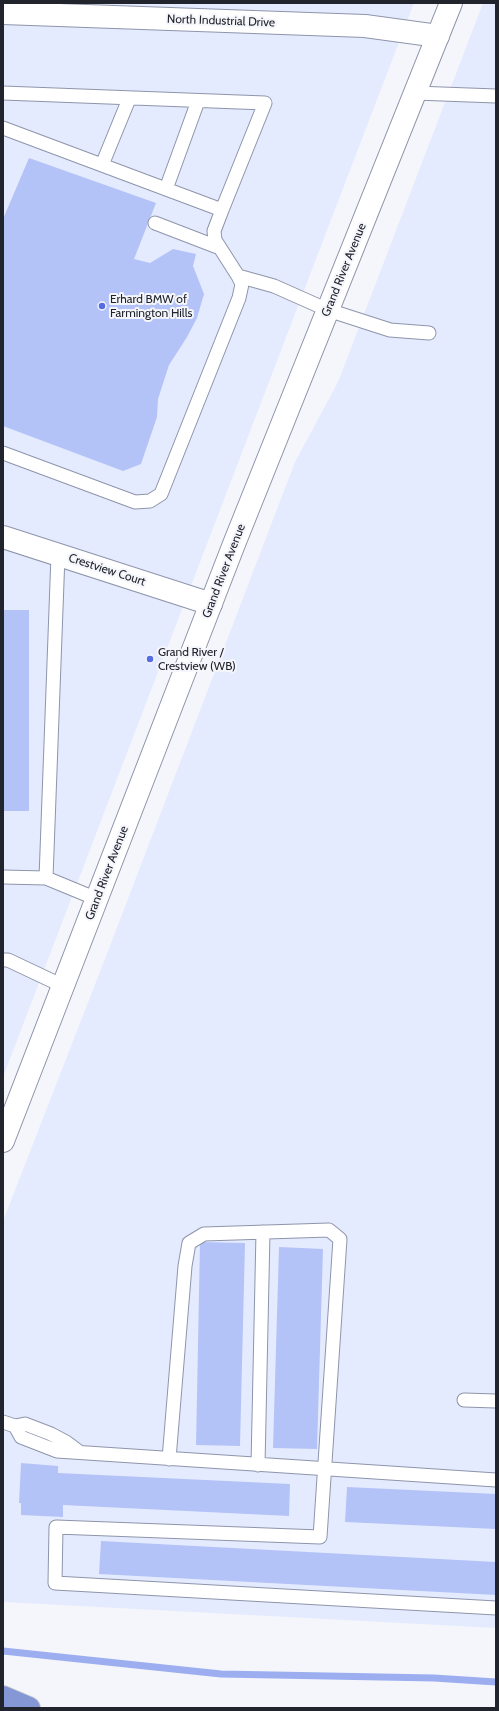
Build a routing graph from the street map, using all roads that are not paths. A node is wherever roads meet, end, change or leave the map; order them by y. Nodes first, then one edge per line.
1 (451, 3) edge
2 (26, 8) edge
3 (3, 13) edge
4 (438, 36) junction
5 (3, 93) edge
6 (415, 93) junction
7 (496, 96) edge
8 (128, 99) junction
9 (198, 101) junction
10 (3, 128) edge
11 (102, 165) junction
12 (166, 189) junction
13 (222, 210) junction
14 (155, 223) dead end
15 (220, 248) junction
16 (238, 276) junction
17 (328, 310) junction
18 (429, 332) dead end
19 (3, 453) edge
20 (3, 537) edge
21 (58, 554) junction
22 (211, 604) junction
23 (3, 877) edge
24 (46, 878) junction
25 (97, 899) junction
26 (3, 960) edge
27 (63, 986) junction
28 (3, 1141) edge
29 (263, 1232) junction
30 (464, 1400) dead end
31 (496, 1401) edge
32 (9, 1424) edge
33 (169, 1459) junction
34 (258, 1465) junction
35 (326, 1469) junction
36 (496, 1480) edge
37 (496, 1608) edge
38 (3, 1697) edge
39 (29, 1708) edge

1 - 4 main road, Grand River Avenue
2 - 3 main road, North Industrial Drive
2 - 4 main road, North Industrial Drive
4 - 6 main road, Grand River Avenue
5 - 8 lane
6 - 7 lane
6 - 17 main road, Grand River Avenue
8 - 9 lane
8 - 11 lane
9 - 12 lane
9 - 13 lane
10 - 11 lane
11 - 12 lane
12 - 13 lane
13 - 15 lane
14 - 15 lane
15 - 16 lane
16 - 17 lane
16 - 19 lane
17 - 18 lane
17 - 22 main road, Grand River Avenue
20 - 21 main road, Crestview Court
21 - 22 main road, Crestview Court
21 - 24 lane
22 - 25 main road, Grand River Avenue
23 - 24 lane
24 - 25 lane
25 - 27 main road, Grand River Avenue
26 - 27 lane
27 - 28 main road, Grand River Avenue
29 - 33 lane
29 - 34 lane
29 - 35 lane
30 - 31 lane
32 - 33 lane
33 - 34 lane
34 - 35 lane
35 - 36 lane
35 - 37 lane
38 - 39 highway

